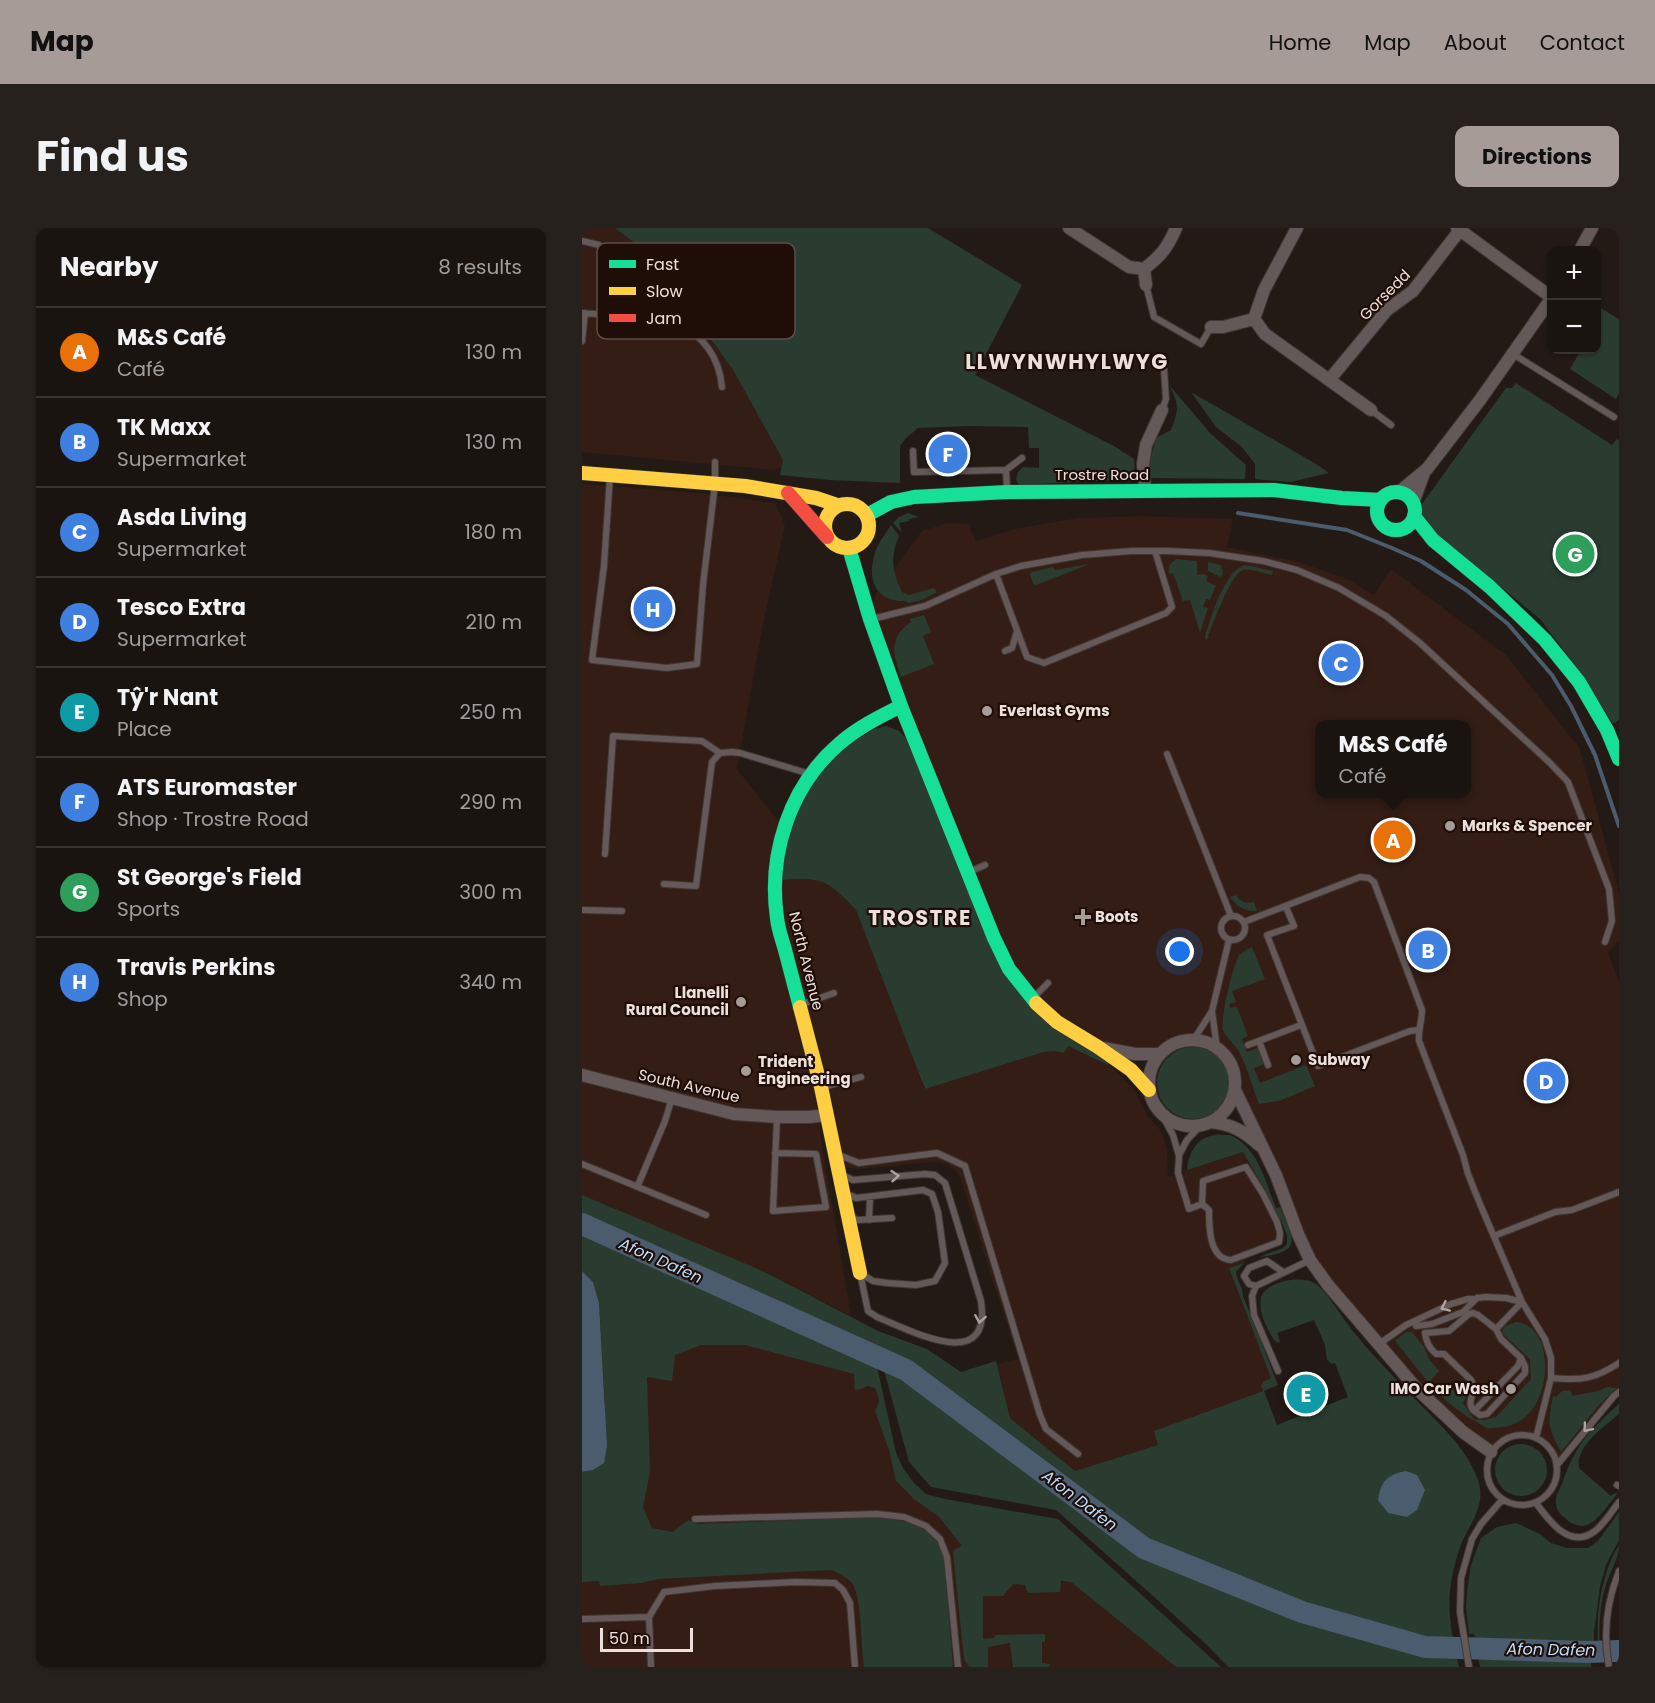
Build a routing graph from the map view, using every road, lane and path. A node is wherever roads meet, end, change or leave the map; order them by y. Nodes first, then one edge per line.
1 (1069, 228) edge
2 (1176, 228) edge
3 (1296, 228) edge
4 (1592, 228) edge
5 (1458, 229) edge
6 (582, 241) edge
7 (597, 245) edge
8 (1582, 246) edge
9 (1144, 269) junction
10 (1146, 285) joint
11 (1547, 295) edge
12 (1550, 300) edge
13 (583, 313) edge
14 (1254, 319) junction
15 (1211, 327) joint
16 (701, 339) edge
17 (582, 341) edge
18 (1513, 354) junction
19 (1164, 369) dead end
20 (1330, 379) junction
21 (722, 387) dead end
22 (1162, 410) joint
23 (1371, 410) joint
24 (1614, 417) dead end
25 (1391, 425) dead end
26 (913, 451) dead end
27 (1022, 458) dead end
28 (715, 462) dead end
29 (1006, 470) junction
30 (1425, 472) junction
31 (582, 473) edge
32 (610, 475) junction
33 (715, 484) junction
34 (1145, 491) junction
35 (1007, 492) junction
36 (1399, 492) junction
37 (788, 493) junction
38 (1342, 498) junction
39 (1381, 500) junction
40 (834, 507) junction
41 (1414, 509) junction
42 (867, 516) junction
43 (1377, 516) junction
44 (1403, 529) junction
45 (826, 531) junction
46 (1433, 540) junction
47 (849, 548) junction
48 (1155, 551) junction
49 (996, 574) junction
50 (870, 619) junction
51 (1018, 631) junction
52 (1005, 651) dead end
53 (901, 706) junction
54 (720, 753) junction
55 (1167, 754) dead end
56 (1619, 759) edge
57 (811, 774) junction
58 (605, 854) dead end
59 (985, 865) dead end
60 (968, 872) junction
61 (664, 884) dead end
62 (1286, 907) junction
63 (582, 910) edge
64 (622, 911) dead end
65 (1231, 916) junction
66 (1244, 922) junction
67 (1229, 940) junction
68 (1605, 942) dead end
69 (1048, 982) dead end
70 (834, 993) dead end
71 (1032, 999) junction
72 (800, 1005) junction
73 (1212, 1011) junction
74 (1301, 1025) junction
75 (1418, 1030) junction
76 (1194, 1040) junction
77 (1259, 1041) junction
78 (1248, 1045) dead end
79 (1098, 1047) junction
80 (1217, 1048) junction
81 (1160, 1054) junction
82 (1268, 1065) dead end
83 (582, 1075) edge
84 (861, 1077) dead end
85 (821, 1087) junction
86 (1149, 1090) junction
87 (1235, 1090) junction
88 (672, 1098) junction
89 (1161, 1113) junction
90 (826, 1115) junction
91 (777, 1117) junction
92 (1206, 1124) junction
93 (1264, 1150) junction
94 (776, 1153) junction
95 (835, 1154) junction
96 (1179, 1156) junction
97 (582, 1164) edge
98 (839, 1173) junction
99 (638, 1185) junction
100 (843, 1191) junction
101 (1619, 1192) edge
102 (870, 1197) junction
103 (1202, 1204) junction
104 (706, 1215) dead end
105 (848, 1215) junction
106 (892, 1218) dead end
107 (869, 1220) junction
108 (1494, 1236) junction
109 (1310, 1260) junction
110 (1283, 1272) junction
111 (860, 1273) junction
112 (1256, 1286) junction
113 (1478, 1298) junction
114 (1522, 1302) junction
115 (1406, 1325) junction
116 (1416, 1326) junction
117 (1496, 1329) junction
118 (1425, 1333) junction
119 (1379, 1344) junction
120 (1521, 1358) junction
121 (1619, 1363) edge
122 (1278, 1371) dead end
123 (1551, 1378) junction
124 (1619, 1392) edge
125 (1474, 1411) junction
126 (1536, 1438) junction
127 (1491, 1452) junction
128 (1077, 1454) dead end
129 (1557, 1465) junction
130 (1502, 1500) junction
131 (1619, 1502) edge
132 (1536, 1503) junction
133 (695, 1519) dead end
134 (1619, 1571) edge
135 (649, 1617) junction
136 (582, 1619) edge
137 (1608, 1665) edge
138 (651, 1667) edge
139 (855, 1667) edge
140 (958, 1667) edge
141 (1469, 1667) edge

1 - 9 street
2 - 9 street
3 - 14 street
4 - 8 street
5 - 11 street
5 - 20 street, Gorsedd
6 - 7 lane
9 - 10 street
10 - 15 lane
12 - 18 street
13 - 17 lane
14 - 15 street
14 - 20 street
16 - 21 lane
18 - 24 lane
18 - 30 street
19 - 22 lane
20 - 23 street
22 - 34 street
23 - 25 lane
26 - 29 lane
27 - 29 lane
28 - 33 lane
29 - 35 lane
30 - 36 street
30 - 41 street
31 - 32 main road
32 - 33 main road
32 - 33 lane
33 - 37 main road
34 - 35 main road, Trostre Road
34 - 38 main road, Trostre Road
35 - 42 main road, Trostre Road
36 - 39 main road
36 - 41 main road
37 - 40 main road
37 - 45 main road
38 - 39 main road, Trostre Road
38 - 43 main road, Trostre Road
39 - 43 main road
40 - 42 main road
40 - 45 main road
41 - 44 main road
41 - 46 main road
42 - 47 main road
43 - 44 main road
44 - 46 main road
45 - 47 main road
46 - 56 main road
47 - 50 main road
48 - 49 lane
48 - 51 lane
48 - 68 lane
49 - 50 lane
49 - 51 lane
50 - 53 main road
51 - 52 lane
53 - 57 main road, North Avenue
53 - 60 main road
54 - 57 lane
54 - 58 lane
54 - 61 lane
55 - 65 lane
57 - 72 main road, North Avenue
59 - 60 lane
60 - 71 main road
62 - 66 lane
62 - 74 lane
62 - 75 lane
63 - 64 lane
65 - 66 lane
65 - 67 lane
66 - 67 lane
67 - 73 lane
69 - 71 lane
70 - 72 lane
71 - 79 main road
72 - 85 main road, North Avenue
73 - 76 lane
73 - 80 lane
74 - 75 lane
74 - 77 lane
75 - 108 lane
76 - 80 street
76 - 81 street
77 - 78 lane
77 - 82 lane
79 - 81 street
79 - 86 main road
80 - 87 street
81 - 86 street
83 - 88 street, South Avenue
84 - 85 lane
85 - 90 main road, North Avenue
86 - 89 street
87 - 92 street
87 - 93 street
88 - 91 street, South Avenue
88 - 99 lane
89 - 92 street
89 - 96 lane
90 - 91 street, South Avenue
90 - 95 main road, North Avenue
91 - 94 lane
92 - 93 street
92 - 96 lane
93 - 109 street
94 - 94 lane
95 - 98 main road, North Avenue
95 - 128 lane
96 - 103 lane
97 - 99 lane
98 - 100 main road, North Avenue
98 -> 111 lane
99 - 104 lane
100 - 102 lane
100 - 105 main road, North Avenue
101 - 108 lane
102 - 107 lane
102 - 111 lane
103 - 103 lane
105 - 107 lane
105 - 111 main road, North Avenue
106 - 107 lane
108 - 114 lane
109 - 110 lane
109 - 119 street
110 - 112 lane
110 - 112 lane
112 - 122 lane
113 - 114 lane
113 -> 115 lane
113 - 116 lane
114 - 117 lane
114 - 123 lane
115 - 116 lane
115 - 119 lane
116 - 118 lane
117 - 118 lane
117 - 120 lane
118 - 125 lane
119 - 127 street
120 - 125 lane
120 - 125 lane
121 - 123 lane
123 - 126 lane
124 -> 129 lane
126 - 127 lane
126 - 129 lane
127 - 130 lane
129 - 132 lane
130 - 132 lane
130 - 141 lane
131 - 132 lane
133 - 140 lane
134 - 137 lane
135 - 136 lane
135 - 138 lane
135 - 139 lane

